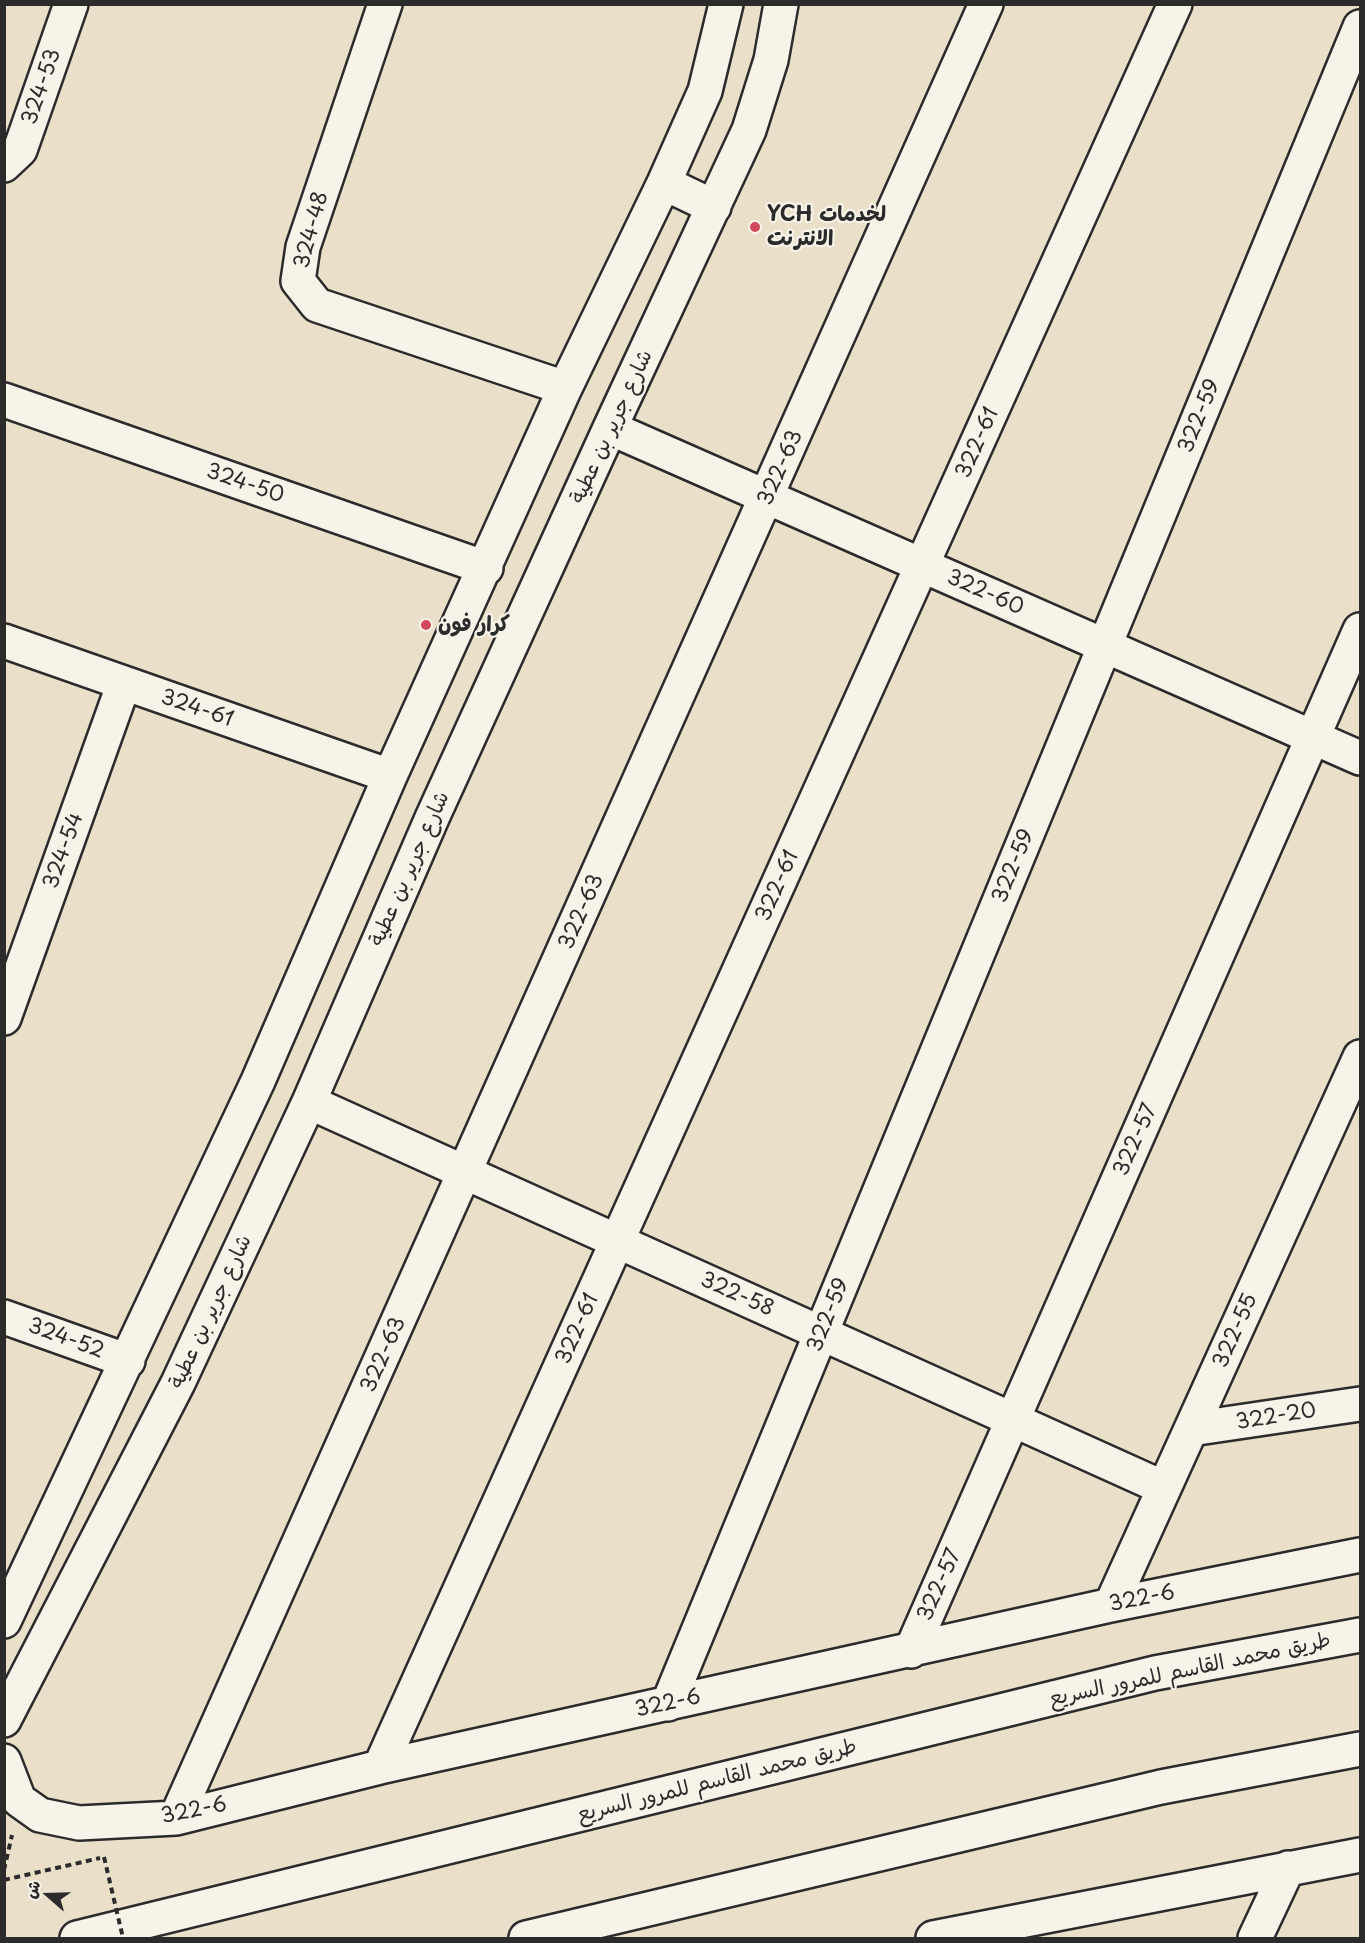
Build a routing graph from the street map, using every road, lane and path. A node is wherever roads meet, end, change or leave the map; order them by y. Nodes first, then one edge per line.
1 (71, 4) edge
2 (385, 4) edge
3 (726, 4) edge
4 (781, 4) edge
5 (986, 4) edge
6 (1175, 4) edge
7 (1360, 27) edge
8 (4, 165) edge
9 (664, 183) junction
10 (714, 207) junction
11 (565, 388) junction
12 (4, 400) edge
13 (610, 428) junction
14 (768, 497) junction
15 (922, 566) junction
16 (486, 568) junction
17 (1360, 630) edge
18 (4, 641) edge
19 (1105, 645) junction
20 (124, 684) junction
21 (1314, 737) junction
22 (1360, 758) edge
23 (390, 776) junction
24 (306, 972) junction
25 (358, 986) junction
26 (4, 1018) edge
27 (1360, 1057) edge
28 (309, 1102) junction
29 (465, 1173) junction
30 (617, 1241) junction
31 (4, 1317) edge
32 (821, 1333) junction
33 (128, 1361) junction
34 (1360, 1404) edge
35 (1013, 1419) junction
36 (1191, 1429) junction
37 (1164, 1488) junction
38 (1360, 1555) edge
39 (1111, 1605) junction
40 (4, 1621) edge
41 (1360, 1635) edge
42 (911, 1651) junction
43 (668, 1704) junction
44 (4, 1720) edge
45 (1360, 1749) edge
46 (4, 1761) edge
47 (380, 1767) junction
48 (176, 1818) junction
49 (1360, 1855) edge
50 (1288, 1868) junction
51 (4, 1880) edge
52 (984, 1932) edge
53 (77, 1938) edge
54 (123, 1938) edge
55 (526, 1938) edge
56 (933, 1938) edge
57 (1256, 1938) edge

1 - 8 main road, 324-53
2 - 11 main road, 324-48
3 - 9 main road
4 - 10 main road, شارع جرير بن عطية
5 - 14 main road, 322-63
6 - 15 main road, 322-61
7 - 19 main road, 322-59
9 - 10 main road
9 - 11 main road
10 - 13 main road, شارع جرير بن عطية
11 - 16 main road
12 - 16 main road, 324-50
13 - 14 main road, 322-60
13 - 25 main road, شارع جرير بن عطية
14 - 15 main road, 322-60
14 - 29 main road, 322-63
15 - 19 main road, 322-60
15 - 30 main road, 322-61
16 - 23 main road
17 - 21 main road, 322-57
18 - 20 main road, 324-61
19 - 21 main road, 322-60
19 - 32 main road, 322-59
20 - 23 main road, 324-61
20 - 26 main road, 324-54
21 - 22 main road, 322-60
21 - 35 main road, 322-57
23 - 24 main road
24 - 25 main road
24 - 33 main road
25 - 28 main road, شارع جرير بن عطية
27 - 36 main road, 322-55
28 - 29 main road, 322-58
28 - 44 main road, شارع جرير بن عطية
29 - 30 main road, 322-58
29 - 48 main road, 322-63
30 - 32 main road, 322-58
30 - 47 main road, 322-61
31 - 33 main road, 324-52
32 - 35 main road, 322-58
32 - 43 main road, 322-59
33 - 40 main road
34 - 36 main road, 322-20
35 - 37 main road, 322-58
35 - 42 main road, 322-57
36 - 37 main road, 322-55
37 - 39 main road, 322-55
38 - 39 main road, 322-6
39 - 42 main road, 322-6
41 - 53 main road, طريق محمد القاسم للمرور السريع
42 - 43 main road, 322-6
43 - 47 main road, 322-6
45 - 55 main road
46 - 48 main road, 322-6
47 - 48 main road, 322-6
49 - 50 main road
50 - 52 main road
50 - 57 main road
51 - 54 path, bridge
52 - 56 main road

